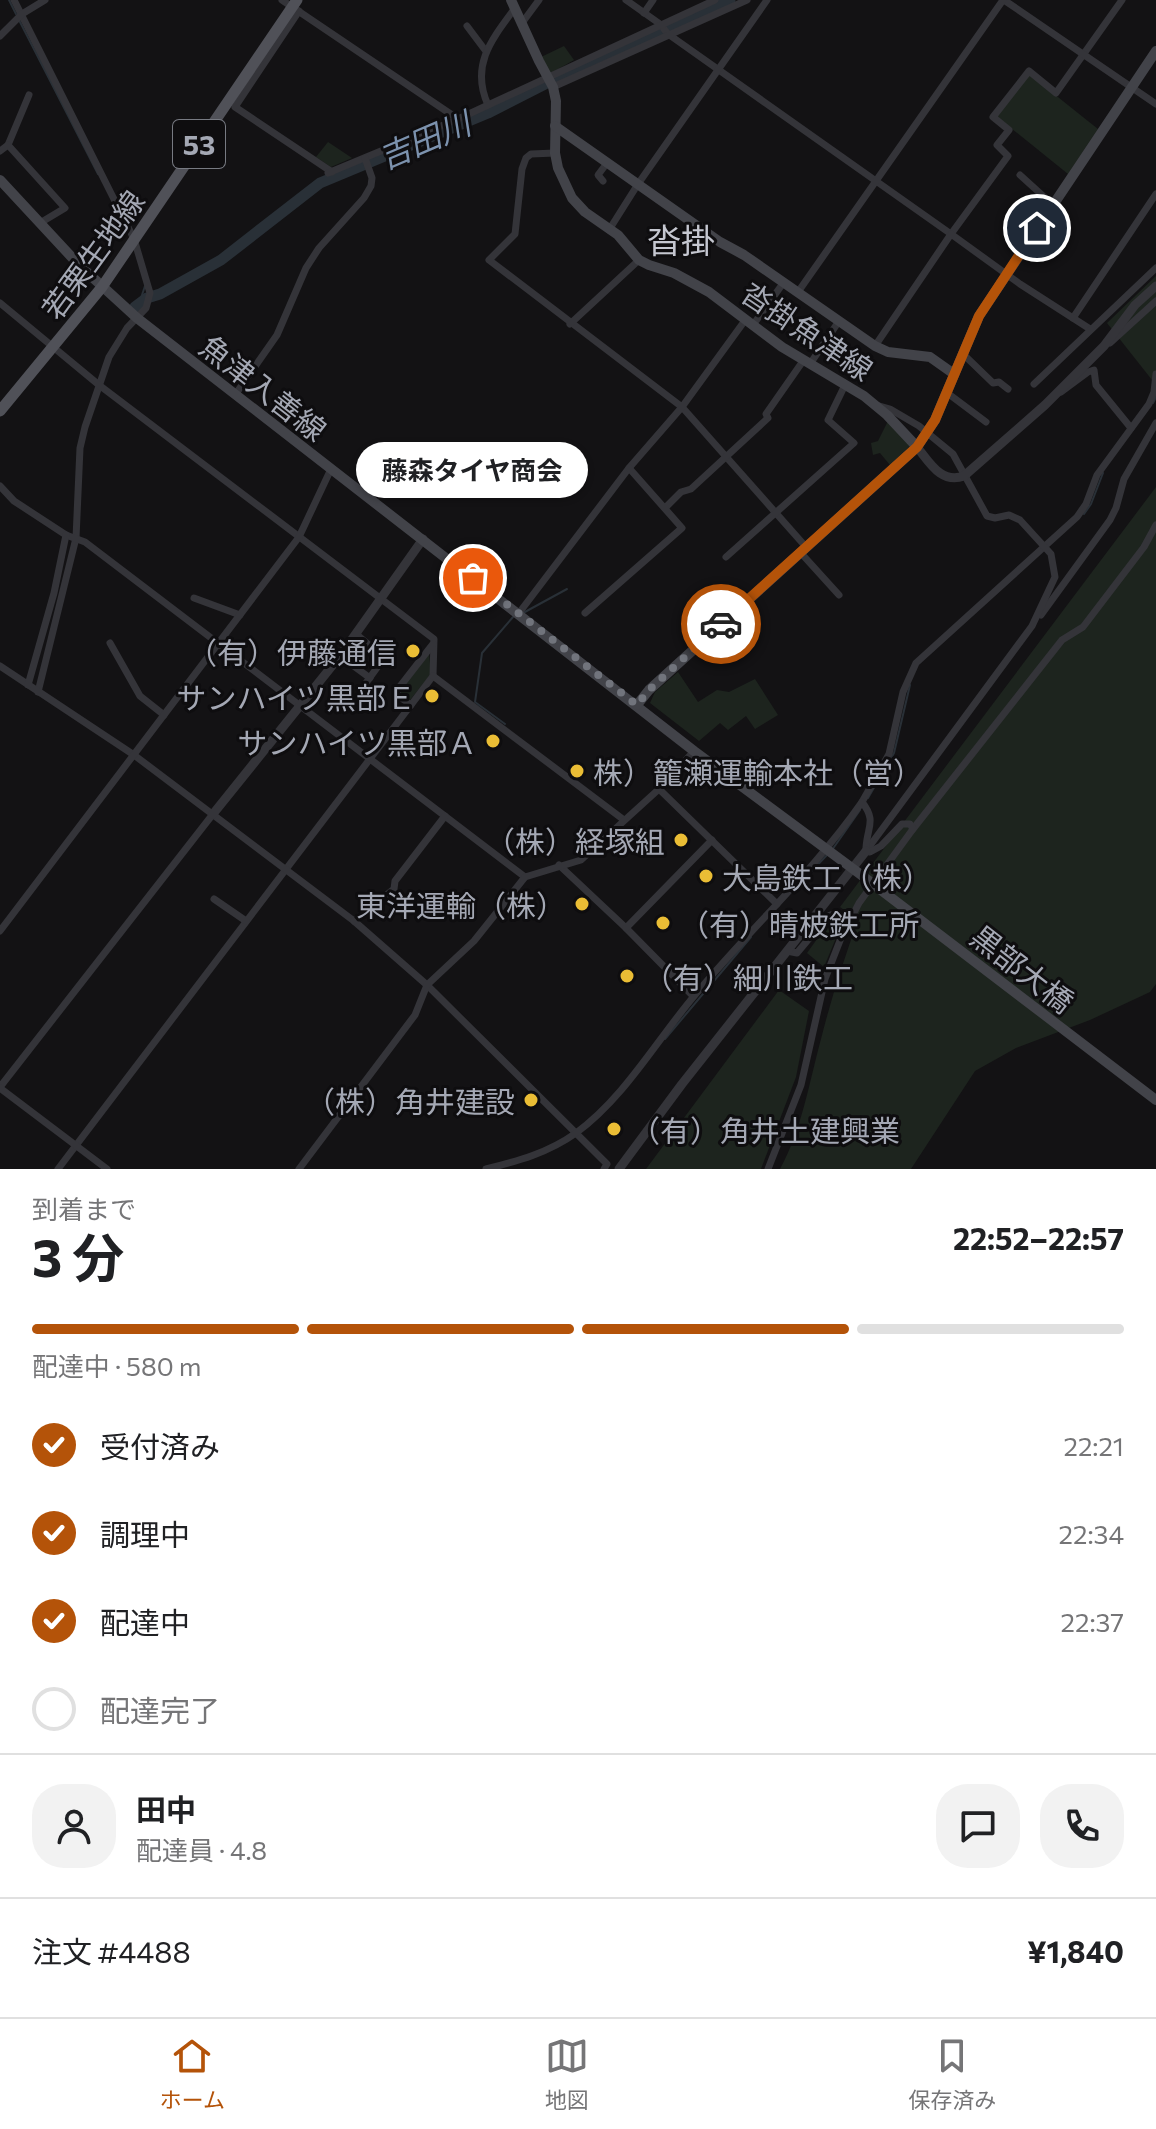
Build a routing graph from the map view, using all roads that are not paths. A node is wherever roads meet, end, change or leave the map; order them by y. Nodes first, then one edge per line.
1 (14, 0) edge
2 (45, 0) edge
3 (539, 0) edge
4 (626, 0) edge
5 (653, 0) edge
6 (715, 0) edge
7 (747, 0) edge
8 (767, 0) edge
9 (1003, 0) edge
10 (1122, 0) edge
11 (513, 4) edge
12 (293, 5) edge
13 (644, 13) junction
14 (22, 14) junction
15 (522, 23) junction
16 (467, 26) dead end
17 (664, 29) junction
18 (0, 36) edge
19 (485, 50) junction
20 (1156, 51) edge
21 (1084, 55) junction
22 (719, 70) junction
23 (551, 82) junction
24 (1132, 88) junction
25 (29, 95) dead end
26 (1156, 104) edge
27 (488, 105) junction
28 (458, 119) junction
29 (555, 126) junction
30 (8, 145) junction
31 (0, 151) edge
32 (555, 153) junction
33 (365, 158) junction
34 (607, 163) junction
35 (1020, 175) dead end
36 (0, 180) edge
37 (603, 181) dead end
38 (876, 181) junction
39 (638, 184) junction
40 (1156, 194) edge
41 (1053, 205) junction
42 (40, 223) junction
43 (609, 230) junction
44 (951, 234) junction
45 (134, 239) junction
46 (639, 260) junction
47 (1156, 268) edge
48 (1006, 274) junction
49 (784, 282) junction
50 (1156, 286) edge
51 (102, 287) junction
52 (798, 292) junction
53 (1156, 301) edge
54 (0, 303) edge
55 (137, 318) junction
56 (1073, 318) junction
57 (839, 321) junction
58 (750, 322) junction
59 (570, 324) junction
60 (1090, 329) junction
61 (875, 346) junction
62 (1104, 346) junction
63 (54, 348) junction
64 (962, 353) junction
65 (807, 362) junction
66 (954, 374) junction
67 (1156, 374) edge
68 (1034, 384) dead end
69 (99, 385) junction
70 (845, 385) junction
71 (1008, 389) dead end
72 (946, 392) junction
73 (235, 395) junction
74 (1053, 397) junction
75 (874, 404) junction
76 (682, 407) junction
77 (0, 411) edge
78 (986, 422) dead end
79 (1156, 423) edge
80 (1131, 428) junction
81 (927, 433) junction
82 (1156, 434) edge
83 (917, 447) junction
84 (1139, 455) junction
85 (724, 457) junction
86 (629, 468) junction
87 (331, 469) junction
88 (964, 476) junction
89 (0, 486) edge
90 (665, 508) junction
91 (776, 513) junction
92 (1156, 525) edge
93 (66, 535) junction
94 (299, 537) junction
95 (76, 538) junction
96 (423, 539) junction
97 (1043, 546) junction
98 (803, 550) junction
99 (726, 557) dead end
100 (839, 595) dead end
101 (194, 598) dead end
102 (381, 600) junction
103 (519, 613) junction
104 (585, 613) dead end
105 (240, 615) junction
106 (1032, 626) junction
107 (356, 634) junction
108 (110, 643) dead end
109 (218, 643) junction
110 (433, 644) junction
111 (340, 656) junction
112 (0, 666) edge
113 (433, 676) junction
114 (370, 678) junction
115 (28, 685) junction
116 (363, 687) dead end
117 (38, 692) junction
118 (411, 705) junction
119 (637, 705) junction
120 (299, 706) junction
121 (164, 715) junction
122 (694, 751) junction
123 (134, 755) junction
124 (370, 759) junction
125 (659, 789) junction
126 (862, 802) junction
127 (213, 814) junction
128 (445, 816) junction
129 (624, 820) junction
130 (913, 829) junction
131 (712, 840) junction
132 (866, 851) junction
133 (559, 865) junction
134 (285, 870) junction
135 (856, 871) junction
136 (525, 877) junction
137 (214, 899) dead end
138 (777, 904) junction
139 (849, 920) junction
140 (246, 921) junction
141 (354, 921) junction
142 (626, 928) junction
143 (0, 931) edge
144 (787, 951) junction
145 (427, 985) junction
146 (693, 996) junction
147 (0, 1087) edge
148 (1156, 1100) edge
149 (576, 1133) junction
150 (76, 1145) junction
151 (58, 1169) edge
152 (107, 1169) edge
153 (299, 1169) edge
154 (486, 1169) edge
155 (604, 1169) edge
156 (619, 1169) edge
157 (768, 1169) edge

1 - 14 street
2 - 14 street
3 - 15 street
4 - 13 street
5 - 13 street
6 - 17 street
7 - 17 street
8 - 22 street
9 - 21 street
9 - 38 street
10 - 21 street
11 - 15 main road, 沓掛魚津線
11 - 19 street
12 - 28 street
12 - 33 street
12 - 45 main road, 若栗生地線 / 53
13 - 17 street
14 - 18 street
14 - 45 street
15 - 23 main road, 沓掛魚津線
16 - 19 street
17 - 22 street
17 - 23 street
19 - 27 street
20 - 24 main road
21 - 24 street
21 - 44 street
22 - 38 street
22 - 39 street
23 - 27 street
23 - 29 main road, 沓掛魚津線
24 - 26 street
24 - 41 main road
25 - 30 street
27 - 28 street
28 - 33 street
29 - 32 main road, 沓掛魚津線
29 - 34 main road, 沓掛魚津線
30 - 31 street
30 - 42 street
32 - 43 main road, 沓掛魚津線
32 - 59 street
33 - 73 street
34 - 37 street
34 - 39 main road, 沓掛魚津線
35 - 41 street
36 - 42 main road, 魚津入善線
38 - 44 street
38 - 52 street
39 - 43 street
39 - 49 main road, 沓掛魚津線
40 - 56 street
41 - 48 main road
42 - 51 main road, 魚津入善線
43 - 46 main road, 沓掛魚津線
44 - 48 street
44 - 61 street
45 - 51 main road, 若栗生地線 / 53
45 - 55 street
46 - 58 main road, 沓掛魚津線
46 - 59 street
47 - 60 street
48 - 56 street
48 - 64 main road
49 - 52 main road, 沓掛魚津線
49 - 58 street
50 - 62 street
51 - 55 main road, 魚津入善線
51 - 63 main road, 若栗生地線 / 53
52 - 57 main road, 沓掛魚津線
53 - 62 street
54 - 63 street
55 - 69 street
55 - 73 main road, 魚津入善線
56 - 60 street
57 - 61 main road, 沓掛魚津線
57 - 65 street
58 - 65 main road, 沓掛魚津線
58 - 76 street
59 - 76 street
60 - 68 street
61 - 66 main road, 沓掛魚津線
62 - 74 street
63 - 69 street
63 - 77 main road, 若栗生地線 / 53
64 - 66 main road
64 - 71 street
65 - 70 main road, 沓掛魚津線
65 - 85 street
66 - 72 main road
67 - 80 street
69 - 94 street
69 - 95 street
70 - 75 main road, 沓掛魚津線
70 - 91 street
72 - 78 street
72 - 81 main road
73 - 87 main road, 魚津入善線
74 - 80 street
74 - 88 street
75 - 81 street
75 - 83 main road, 沓掛魚津線
76 - 85 street
76 - 86 street
79 - 84 street
80 - 97 street
81 - 83 main road
81 - 88 street
82 - 84 street
83 - 88 street
83 - 98 main road
84 - 106 street
85 - 90 street
85 - 91 street
86 - 90 street
86 - 103 street
87 - 94 street
87 - 96 main road, 魚津入善線
88 - 97 street
89 - 93 street
90 - 104 street
91 - 98 street
91 - 99 street
92 - 130 street
93 - 95 street
93 - 115 street
94 - 102 street
94 - 105 street
95 - 109 street
95 - 117 street
96 - 102 street
96 - 103 main road, 魚津入善線
97 - 106 street
97 - 126 street
98 - 100 street
98 - 119 main road
101 - 105 street
102 - 107 street
102 - 110 street
103 - 119 main road, 魚津入善線
105 - 109 street
106 - 132 street
107 - 111 street
107 - 114 street
108 - 121 street
109 - 120 street
109 - 121 street
110 - 113 street
110 - 118 street
111 - 114 street
111 - 120 street
112 - 115 street
113 - 118 street
113 - 129 street
114 - 116 street
115 - 117 street
117 - 123 street
118 - 124 street
119 - 122 main road, 魚津入善線
120 - 124 street
120 - 127 street
121 - 123 street
122 - 125 street
122 - 135 main road, 魚津入善線
123 - 127 street
123 - 143 street
124 - 128 street
124 - 134 street
125 - 129 street
125 - 131 street
126 - 132 street
126 - 138 street
127 - 134 street
127 - 147 street
128 - 136 street
128 - 141 street
129 - 133 street
130 - 132 street
130 - 139 street
131 - 138 street
131 - 142 street
132 - 135 street
133 - 136 street
133 - 142 street
134 - 140 street
134 - 141 street
135 - 144 street
135 - 148 main road, 黒部大橋
136 - 145 street
137 - 140 street
138 - 146 street
139 - 144 street
139 - 157 street
140 - 150 street
141 - 145 street
142 - 146 street
144 - 156 street
145 - 149 street
145 - 153 street
146 - 149 street
147 - 150 street
149 - 154 street
149 - 155 street
150 - 151 street
150 - 152 street

